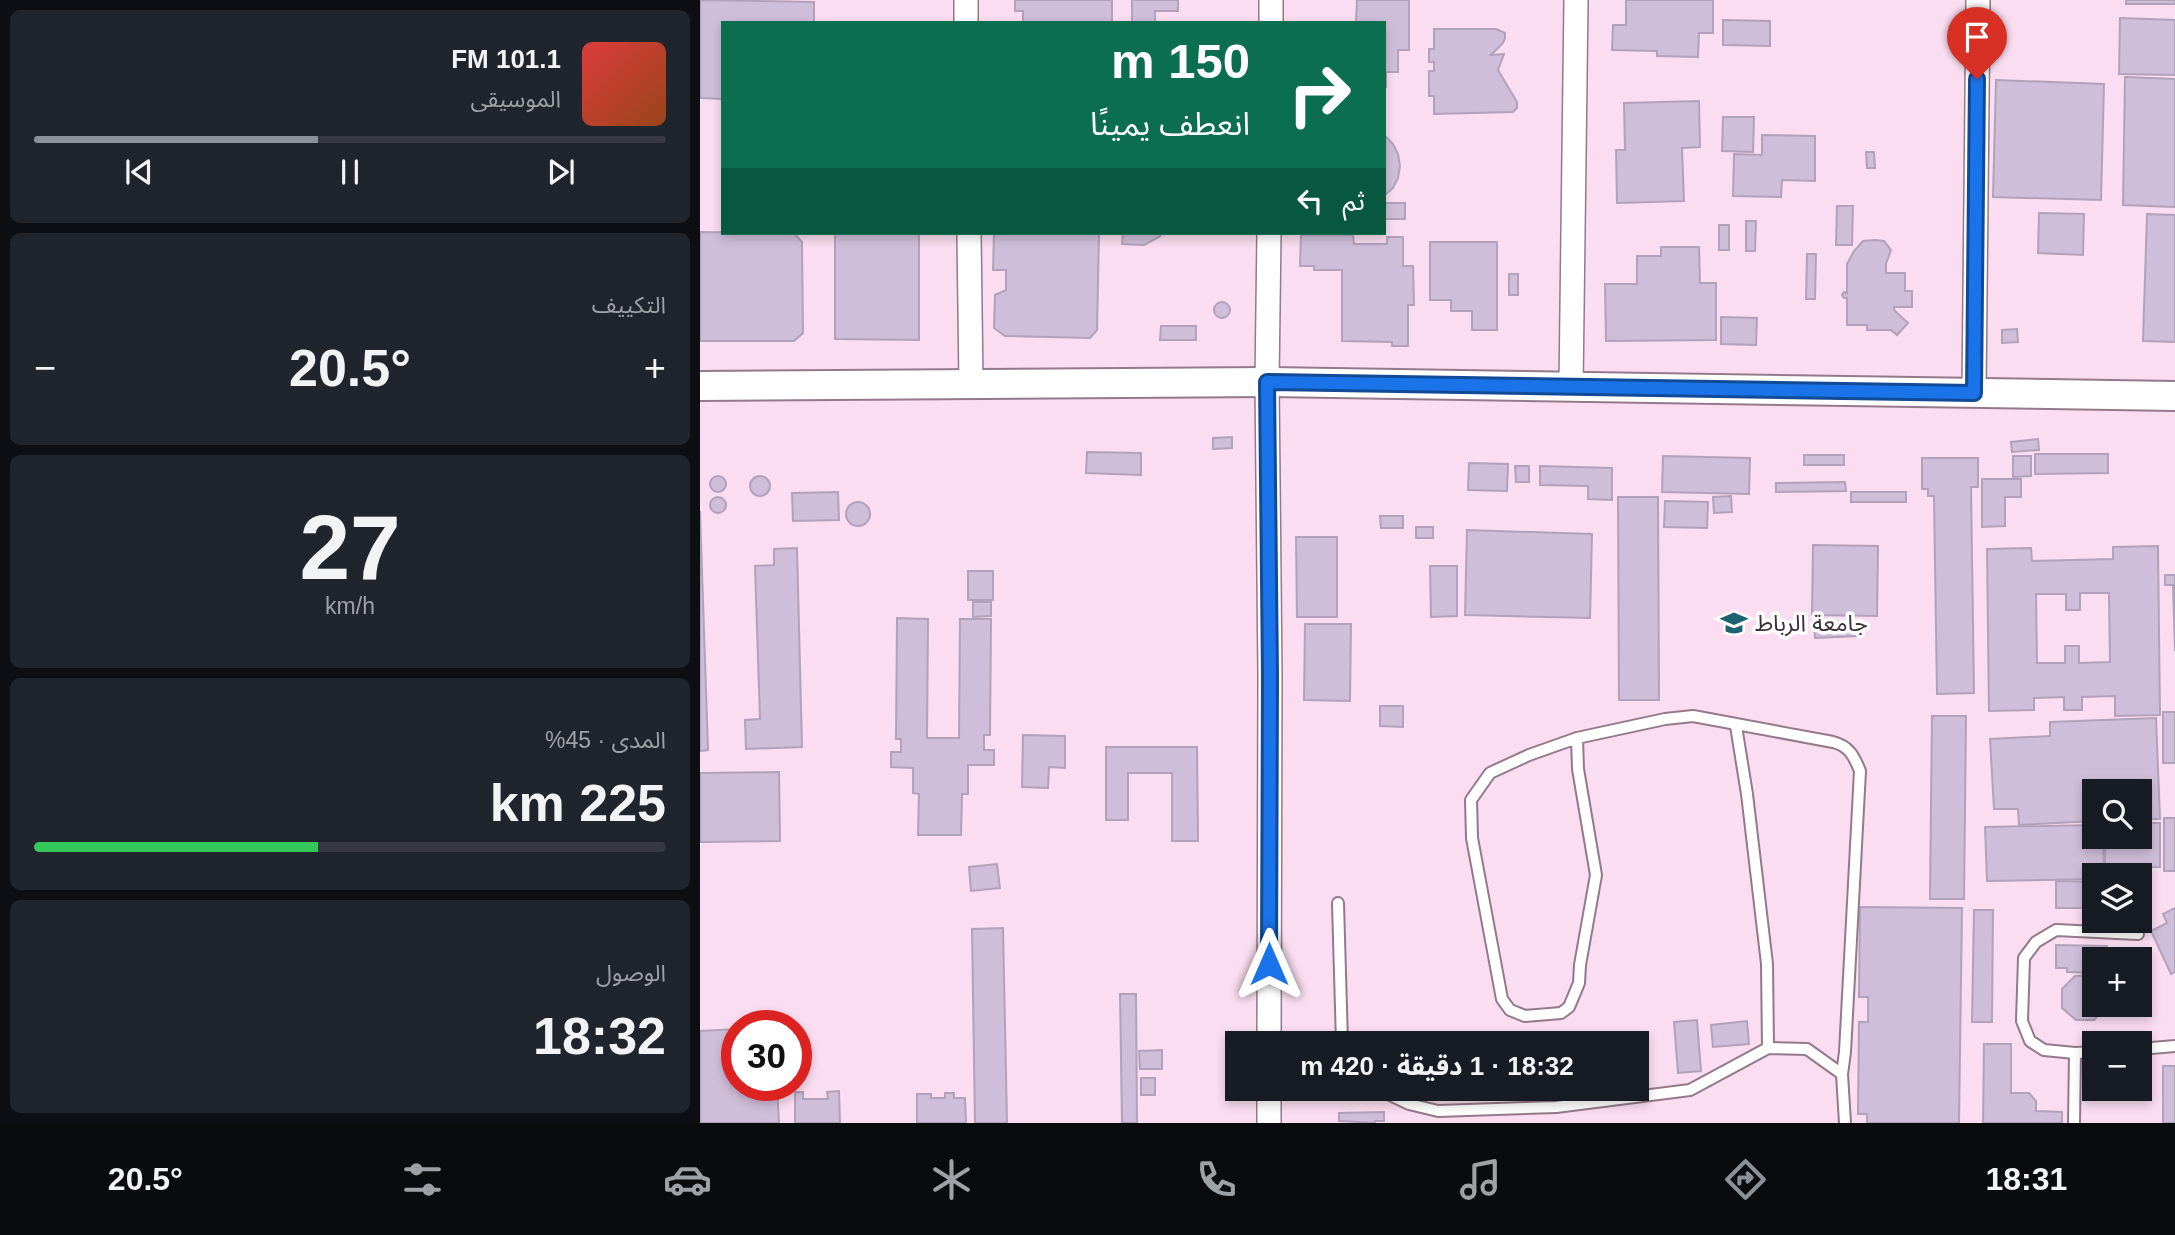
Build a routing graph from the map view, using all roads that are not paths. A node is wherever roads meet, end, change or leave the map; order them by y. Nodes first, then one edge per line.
1 (966, 0) edge
2 (1271, 0) edge
3 (1576, 0) edge
4 (1978, 0) edge
5 (966, 21) edge
6 (1271, 21) edge
7 (969, 235) edge
8 (1269, 235) edge
9 (1267, 382) junction
10 (971, 384) junction
11 (700, 386) edge
12 (1571, 387) junction
13 (1974, 393) junction
14 (2175, 397) edge
15 (1736, 726) junction
16 (1577, 738) junction
17 (1338, 903) dead end
18 (2138, 934) dead end
19 (1269, 1031) edge
20 (1342, 1031) edge
21 (2175, 1046) edge
22 (1768, 1048) junction
23 (2152, 1048) edge
24 (2075, 1053) junction
25 (2082, 1053) edge
26 (1842, 1074) junction
27 (1649, 1095) edge
28 (1269, 1101) edge
29 (1404, 1101) edge
30 (1603, 1101) edge
31 (1269, 1123) edge
32 (1845, 1123) edge
33 (2074, 1123) edge

1 - 5 street
2 - 6 street
3 - 12 street
4 - 13 street
7 - 10 street
8 - 9 street
9 - 10 street
9 - 12 street
9 - 19 street
10 - 11 street
12 - 13 street
13 - 14 street
15 - 16 lane
15 - 22 lane
15 - 26 lane
16 - 16 lane
17 - 20 lane
18 - 24 lane
21 - 23 lane
22 - 26 lane
22 - 27 lane
24 - 25 lane
24 - 33 lane
26 - 32 lane
28 - 31 street
29 - 30 lane

